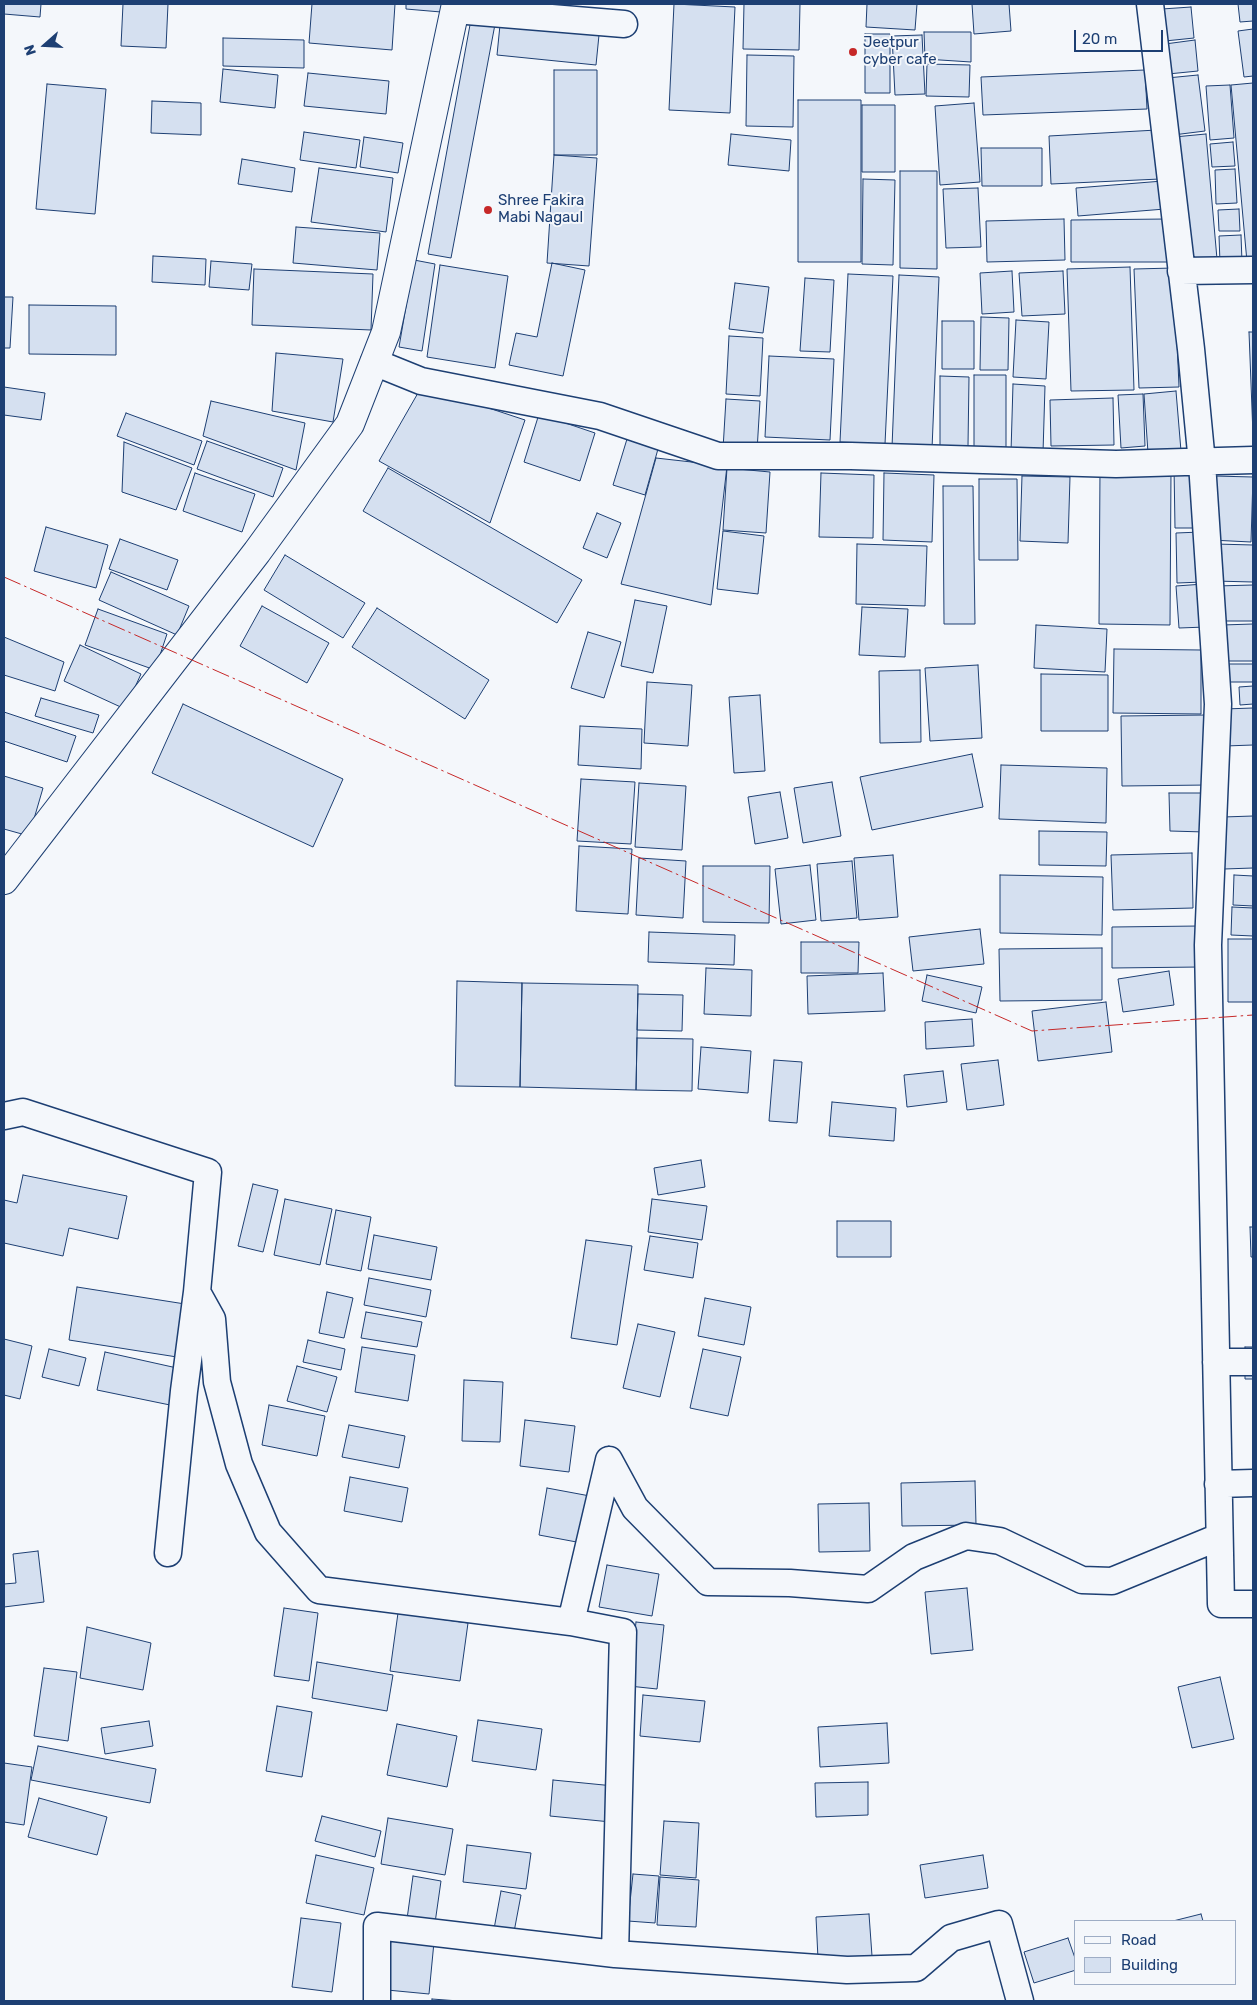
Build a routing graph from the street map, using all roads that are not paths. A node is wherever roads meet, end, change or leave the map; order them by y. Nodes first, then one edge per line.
1 (1150, 4) edge
2 (456, 7) edge
3 (624, 24) dead end
4 (1253, 270) edge
5 (1181, 271) junction
6 (374, 362) junction
7 (1253, 460) edge
8 (1202, 463) junction
9 (4, 880) edge
10 (4, 1116) edge
11 (197, 1292) junction
12 (1216, 1362) junction
13 (1253, 1362) edge
14 (1253, 1483) edge
15 (1218, 1484) junction
16 (1219, 1537) junction
17 (168, 1553) dead end
18 (1253, 1604) edge
19 (571, 1622) junction
20 (615, 1954) junction
21 (377, 2001) edge
22 (1020, 2001) edge

1 - 5 street
2 - 3 street
2 - 6 street
4 - 5 street
5 - 8 street
6 - 8 street
6 - 9 street
7 - 8 street
8 - 12 street
10 - 11 street
11 - 17 street
11 - 19 street
12 - 13 street
12 - 15 street
14 - 15 street
15 - 16 street
16 - 18 street
16 - 19 street
19 - 20 street
20 - 21 street
20 - 22 street

